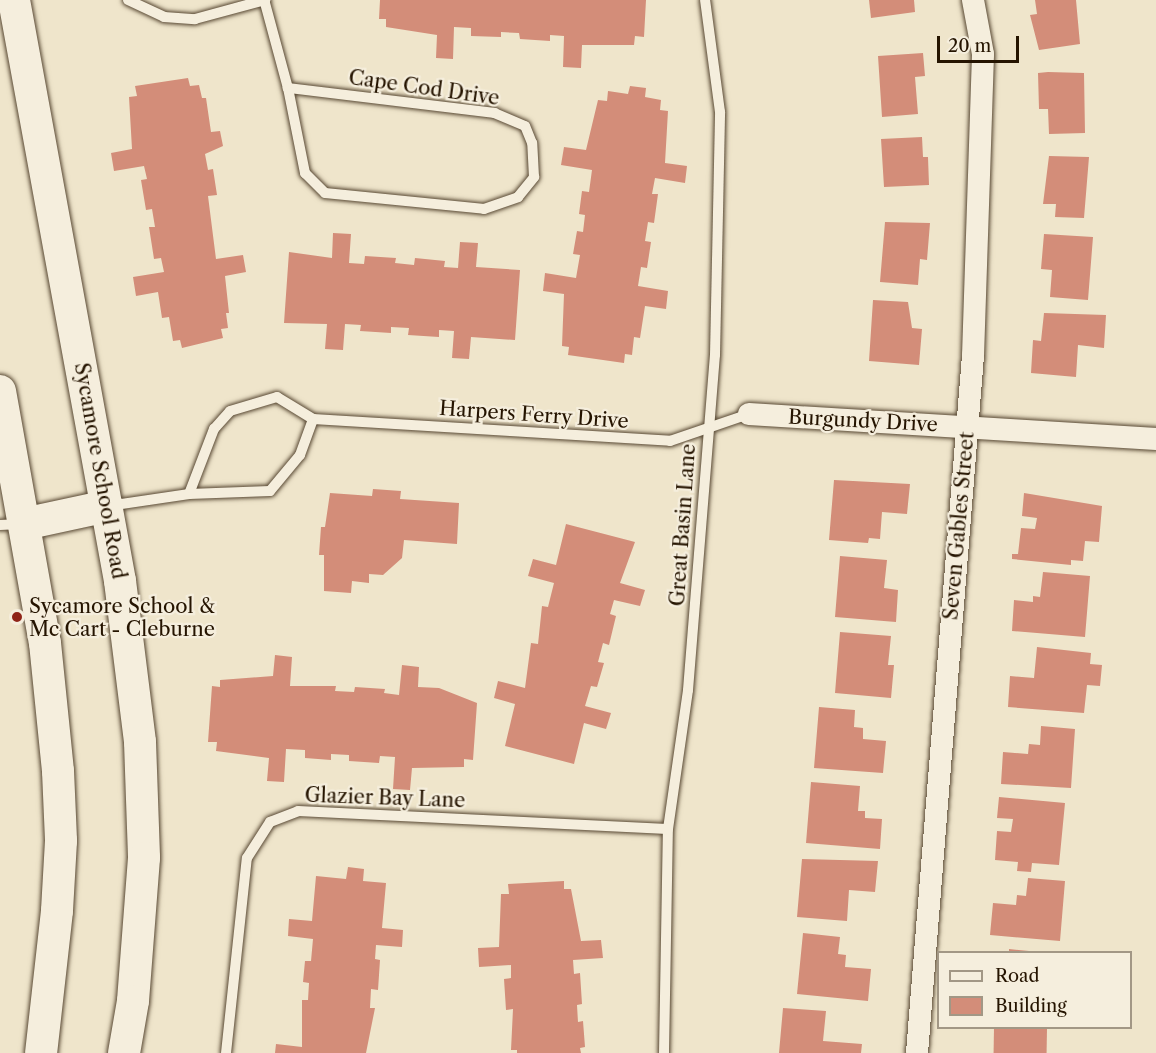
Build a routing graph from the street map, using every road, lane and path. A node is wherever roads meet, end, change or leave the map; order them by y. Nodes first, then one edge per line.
1 (14, 0) edge
2 (128, 0) edge
3 (705, 0) edge
4 (973, 0) edge
5 (265, 1) edge
6 (288, 88) junction
7 (0, 391) edge
8 (749, 414) joint
9 (313, 419) junction
10 (709, 427) junction
11 (966, 427) junction
12 (1156, 439) edge
13 (189, 494) junction
14 (107, 506) junction
15 (12, 524) edge
16 (668, 829) junction
17 (41, 1053) edge
18 (124, 1053) edge
19 (226, 1053) edge
20 (664, 1053) edge
21 (917, 1053) edge

1 - 14 main road, Sycamore School Road
2 - 5 lane
3 - 10 lane, Great Basin Lane
4 - 11 street, Seven Gables Street
5 - 6 lane, Cape Cod Drive
6 - 6 lane, Cape Cod Drive
7 - 15 main road
8 - 10 lane, Harpers Ferry Drive
8 - 11 street, Burgundy Drive
9 - 10 lane, Harpers Ferry Drive
9 - 13 lane
9 - 13 lane
10 - 16 lane, Great Basin Lane
11 - 12 street, Burgundy Drive
11 - 21 street, Seven Gables Street
13 - 14 lane
14 - 15 main road
14 - 18 main road, Sycamore School Road
15 - 17 main road
16 - 19 lane, Glazier Bay Lane
16 - 20 lane, Great Basin Lane

